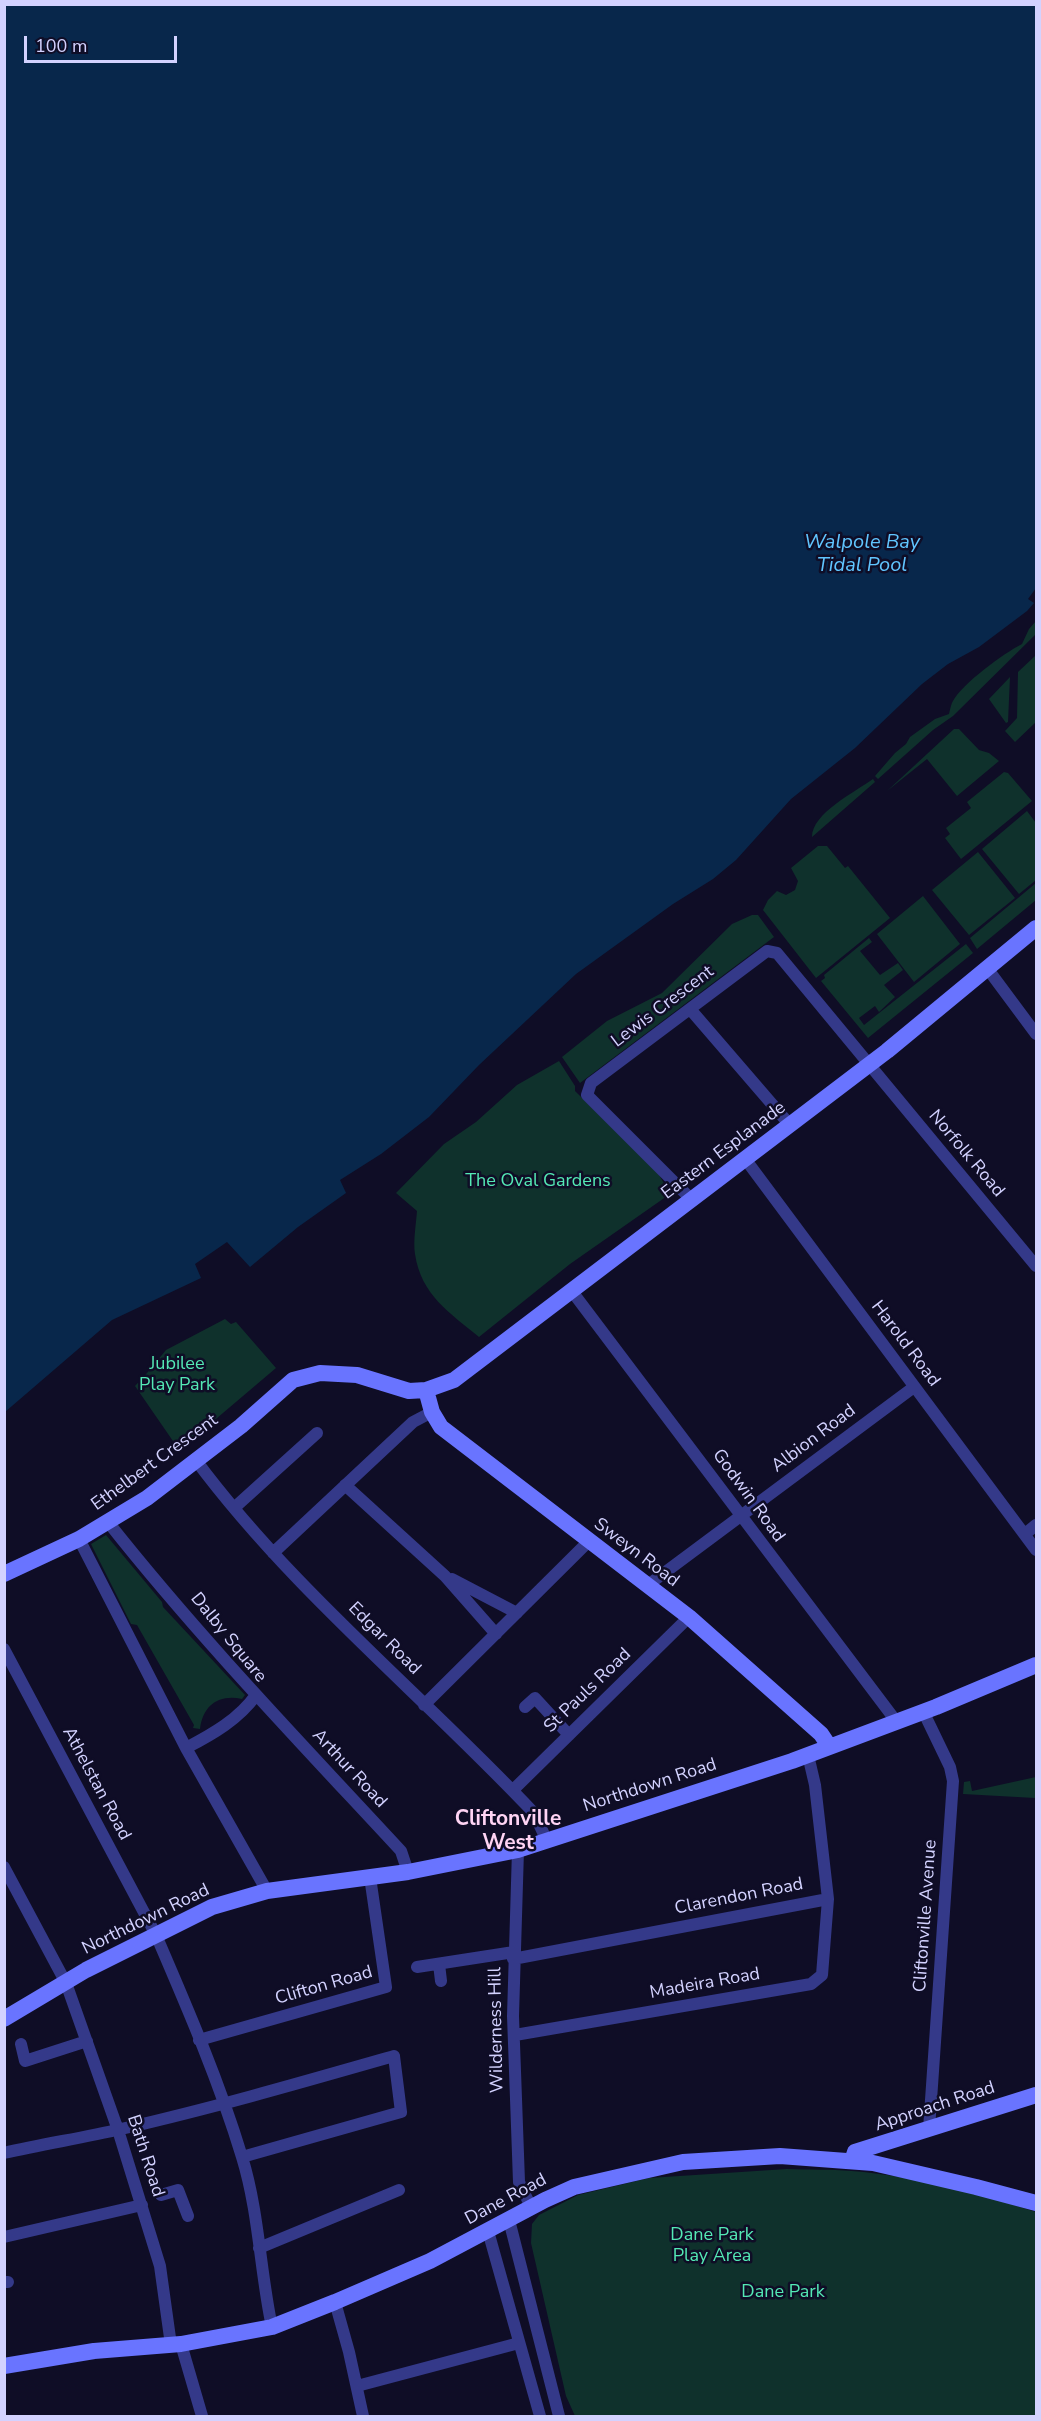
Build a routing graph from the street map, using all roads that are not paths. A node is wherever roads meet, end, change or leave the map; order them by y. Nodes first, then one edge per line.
1 (1036, 928) edge
2 (767, 951) joint
3 (987, 968) junction
4 (690, 1009) junction
5 (1036, 1034) edge
6 (868, 1064) junction
7 (790, 1125) junction
8 (746, 1160) junction
9 (692, 1200) junction
10 (1036, 1266) edge
11 (571, 1290) junction
12 (915, 1387) junction
13 (426, 1390) junction
14 (432, 1413) junction
15 (317, 1433) dead end
16 (195, 1460) junction
17 (345, 1485) junction
18 (234, 1508) junction
19 (740, 1517) junction
20 (108, 1522) junction
21 (1036, 1525) edge
22 (1025, 1534) junction
23 (79, 1539) junction
24 (589, 1541) junction
25 (1036, 1550) edge
26 (273, 1553) junction
27 (4, 1574) edge
28 (446, 1576) junction
29 (648, 1585) junction
30 (517, 1613) junction
31 (689, 1617) junction
32 (496, 1634) junction
33 (4, 1649) edge
34 (1036, 1665) edge
35 (256, 1695) junction
36 (424, 1705) junction
37 (525, 1707) dead end
38 (923, 1711) junction
39 (896, 1721) junction
40 (569, 1735) junction
41 (829, 1746) junction
42 (186, 1748) junction
43 (808, 1755) junction
44 (513, 1790) junction
45 (547, 1841) junction
46 (518, 1850) junction
47 (4, 1867) edge
48 (408, 1872) junction
49 (370, 1877) junction
50 (267, 1891) junction
51 (828, 1899) junction
52 (156, 1935) junction
53 (513, 1956) junction
54 (439, 1964) junction
55 (417, 1967) dead end
56 (441, 1981) dead end
57 (66, 1983) junction
58 (4, 2019) edge
59 (514, 2035) junction
60 (199, 2040) junction
61 (87, 2041) junction
62 (21, 2044) dead end
63 (1036, 2095) edge
64 (223, 2104) junction
65 (929, 2129) junction
66 (118, 2130) junction
67 (4, 2153) edge
68 (242, 2157) junction
69 (852, 2161) junction
70 (399, 2190) dead end
71 (148, 2200) junction
72 (1036, 2204) edge
73 (531, 2207) junction
74 (188, 2216) dead end
75 (509, 2220) junction
76 (488, 2232) junction
77 (4, 2237) edge
78 (260, 2248) junction
79 (336, 2302) junction
80 (272, 2327) junction
81 (519, 2343) junction
82 (176, 2344) junction
83 (4, 2366) edge
84 (357, 2386) junction
85 (202, 2416) edge
86 (363, 2416) edge
87 (540, 2416) edge
88 (559, 2416) edge

1 - 3 main road, Eastern Esplanade
2 - 4 street, Lewis Crescent
2 - 6 street, Norfolk Road
3 - 5 street
3 - 6 main road, Eastern Esplanade
4 - 7 street
4 - 9 street, Lewis Crescent
6 - 7 main road, Eastern Esplanade
6 - 10 street, Norfolk Road
7 - 8 main road, Eastern Esplanade
8 - 9 main road, Eastern Esplanade
8 - 12 street, Harold Road
9 - 11 main road, Eastern Esplanade
11 - 13 main road, Eastern Esplanade
11 - 19 street, Godwin Road
12 - 19 street, Albion Road
12 - 22 street, Harold Road
13 - 14 main road, Sweyn Road
13 - 16 main road, Ethelbert Crescent
14 - 17 street
14 - 24 main road, Sweyn Road
15 - 18 street
16 - 18 street, Edgar Road
16 - 20 main road, Ethelbert Crescent
17 - 26 street
17 - 28 street
18 - 26 street, Edgar Road
19 - 29 street, Albion Road
19 - 39 street, Godwin Road
20 - 23 main road, Ethelbert Crescent
20 - 35 street, Dalby Square
21 - 22 street
22 - 25 street, Harold Road
23 - 27 main road, Ethelbert Crescent
23 - 42 street
24 - 29 main road, Sweyn Road
24 - 30 street
26 - 36 street, Edgar Road
28 - 30 street
28 - 32 street
29 - 31 main road, Sweyn Road
30 - 32 street
31 - 40 street, St Pauls Road
31 - 41 main road, Sweyn Road
32 - 36 street
33 - 52 street, Athelstan Road
34 - 38 main road, Northdown Road
35 - 42 street, Dalby Square
35 - 48 street, Arthur Road
36 - 44 street, Edgar Road
37 - 40 street
38 - 39 main road, Northdown Road
38 - 65 street, Cliftonville Avenue
39 - 41 main road, Northdown Road
40 - 44 street, St Pauls Road
41 - 43 main road, Northdown Road
42 - 50 street
43 - 45 main road, Northdown Road
43 - 51 street, Clarendon Road
44 - 45 street, Edgar Road
45 - 46 main road, Northdown Road
46 - 48 main road, Northdown Road
46 - 53 street, Wilderness Hill
47 - 57 street, Bath Road
48 - 49 main road, Northdown Road
49 - 50 main road, Northdown Road
49 - 60 street, Clifton Road
50 - 52 main road, Northdown Road
51 - 53 street, Clarendon Road
51 - 59 street, Madeira Road
52 - 57 main road, Northdown Road
52 - 60 street, Athelstan Road
53 - 54 street, Clarendon Road
53 - 59 street, Wilderness Hill
54 - 55 street, Clarendon Road
54 - 56 street
57 - 58 main road, Northdown Road
57 - 61 street, Bath Road
59 - 73 street, Wilderness Hill
60 - 64 street, Athelstan Road
61 - 62 street
61 - 66 street, Bath Road
63 - 65 main road, Approach Road
64 - 66 street
64 - 68 street, Athelstan Road
64 - 68 street
65 - 69 main road, Approach Road
66 - 67 street
66 - 71 street, Bath Road
68 - 78 street, Athelstan Road
69 - 72 main road, Dane Road
69 - 73 main road, Dane Road
70 - 78 street
71 - 74 street
71 - 77 street
71 - 82 street, Bath Road
73 - 75 main road, Dane Road
75 - 76 main road, Dane Road
75 - 88 street
76 - 79 main road, Dane Road
76 - 81 street
78 - 80 street, Athelstan Road
79 - 80 main road, Dane Road
79 - 84 street
80 - 82 main road, Dane Road
81 - 84 street
81 - 87 street
82 - 83 main road, Dane Road
82 - 85 street, Bath Road
84 - 86 street

